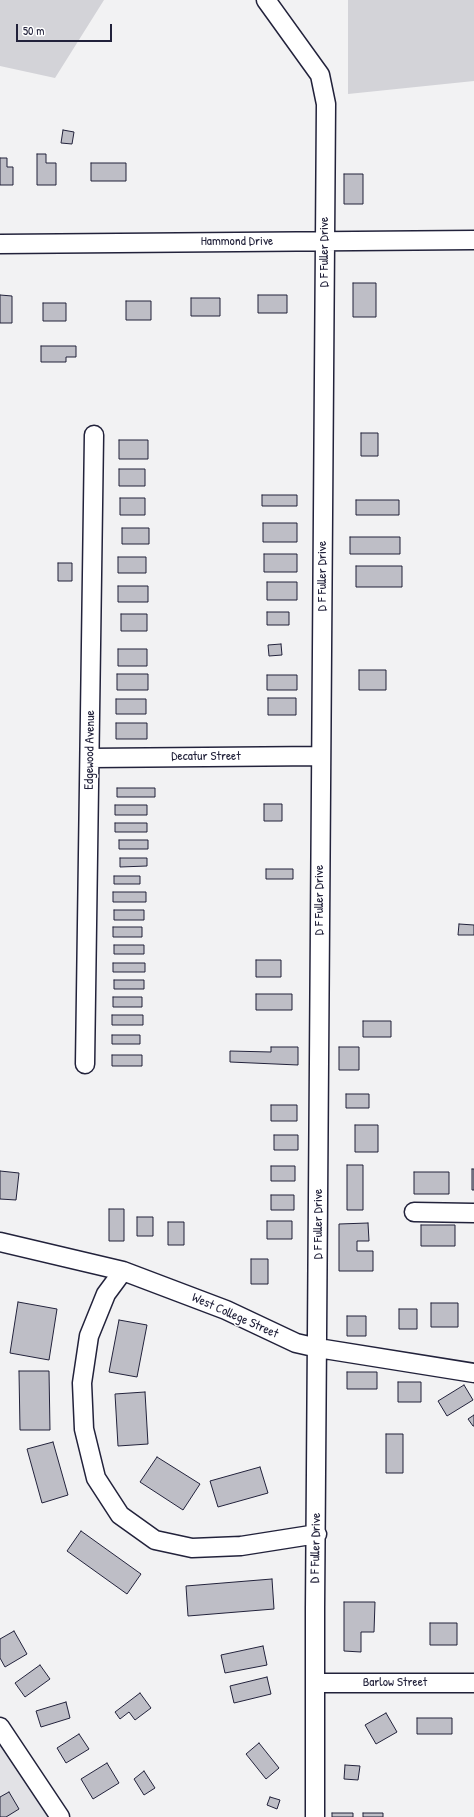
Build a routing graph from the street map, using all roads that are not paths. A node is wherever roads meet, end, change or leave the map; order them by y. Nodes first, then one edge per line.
1 (266, 0) edge
2 (474, 240) edge
3 (326, 241) junction
4 (0, 244) edge
5 (94, 435) dead end
6 (321, 756) junction
7 (90, 758) junction
8 (85, 1064) dead end
9 (414, 1212) dead end
10 (474, 1213) edge
11 (0, 1242) edge
12 (123, 1271) junction
13 (318, 1348) junction
14 (474, 1373) edge
15 (317, 1534) junction
16 (316, 1683) junction
17 (474, 1683) edge
18 (0, 1726) edge
19 (60, 1817) edge
20 (315, 1817) edge

1 - 3 street, D F Fuller Drive
2 - 3 street, Hammond Drive
3 - 4 street, Hammond Drive
3 - 6 street, D F Fuller Drive
5 - 7 street, Edgewood Avenue
6 - 7 street, Decatur Street
6 - 13 street, D F Fuller Drive
7 - 8 street, Edgewood Avenue
9 - 10 street
11 - 12 street, West College Street
12 - 13 street, West College Street
12 - 15 street
13 - 14 street, West College Street
13 - 15 street, D F Fuller Drive
15 - 16 street, D F Fuller Drive
16 - 17 street, Barlow Street
16 - 20 street, D F Fuller Drive
18 - 19 street

